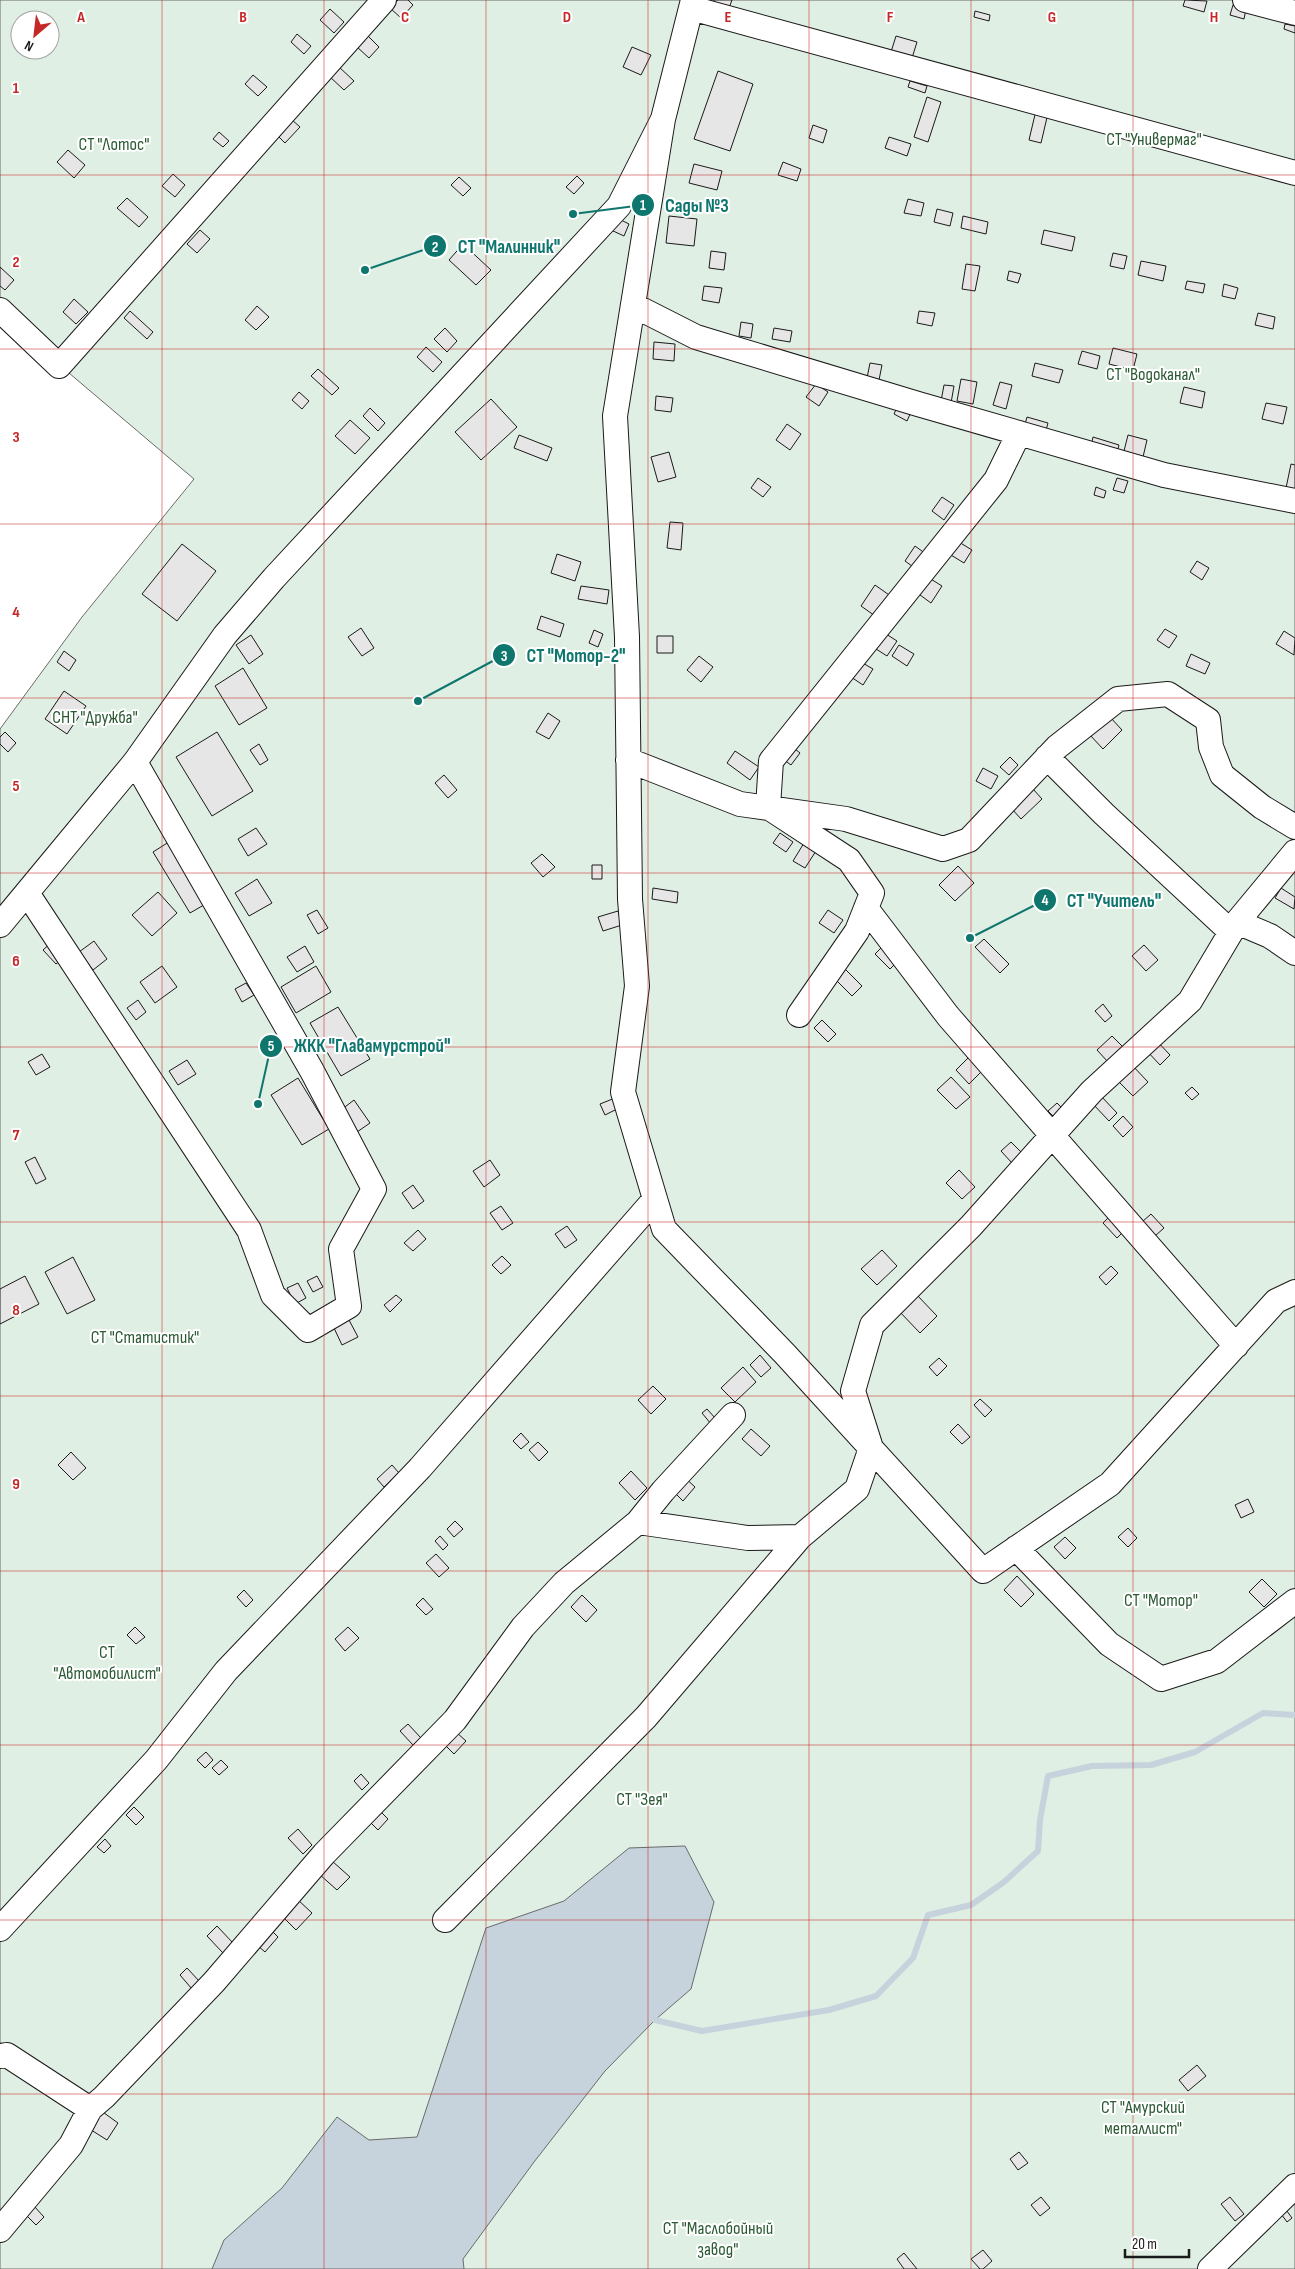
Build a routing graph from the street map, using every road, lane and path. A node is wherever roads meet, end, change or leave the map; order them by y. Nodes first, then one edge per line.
1 (384, 0) edge
2 (1245, 0) edge
3 (692, 4) edge
4 (1295, 13) edge
5 (664, 119) junction
6 (1295, 173) edge
7 (633, 305) junction
8 (0, 310) edge
9 (1019, 433) junction
10 (1295, 501) edge
11 (1047, 757) junction
12 (628, 760) junction
13 (135, 762) junction
14 (768, 807) junction
15 (1295, 828) edge
16 (1295, 852) edge
17 (27, 893) junction
18 (866, 908) junction
19 (0, 925) edge
20 (1234, 927) junction
21 (1295, 953) edge
22 (799, 1015) dead end
23 (1053, 1135) junction
24 (655, 1199) junction
25 (1295, 1292) edge
26 (1236, 1346) junction
27 (733, 1415) dead end
28 (871, 1448) junction
29 (638, 1522) junction
30 (800, 1537) junction
31 (1016, 1548) junction
32 (1295, 1601) edge
33 (445, 1920) dead end
34 (0, 1929) edge
35 (0, 2056) edge
36 (90, 2109) junction
37 (1295, 2186) edge
38 (0, 2230) edge
39 (1210, 2269) edge

1 - 8 street
2 - 4 street
3 - 5 street
3 - 6 street
5 - 7 street
5 - 13 street
7 - 9 street
7 - 12 street
9 - 10 street
9 - 14 street
11 - 14 street
11 - 15 street
11 - 20 street
12 - 14 street
12 - 24 street
13 - 17 street
13 - 17 street
14 - 18 street
16 - 20 street
17 - 19 street
18 - 22 street
18 - 23 street
20 - 21 street
20 - 23 street
23 - 26 street
23 - 28 street
24 - 28 street
24 - 34 street
25 - 26 street
26 - 31 street
27 - 29 street
28 - 30 street
28 - 31 street
29 - 30 street
29 - 36 street
30 - 33 street
31 - 32 street
35 - 36 street
36 - 38 street
37 - 39 street

